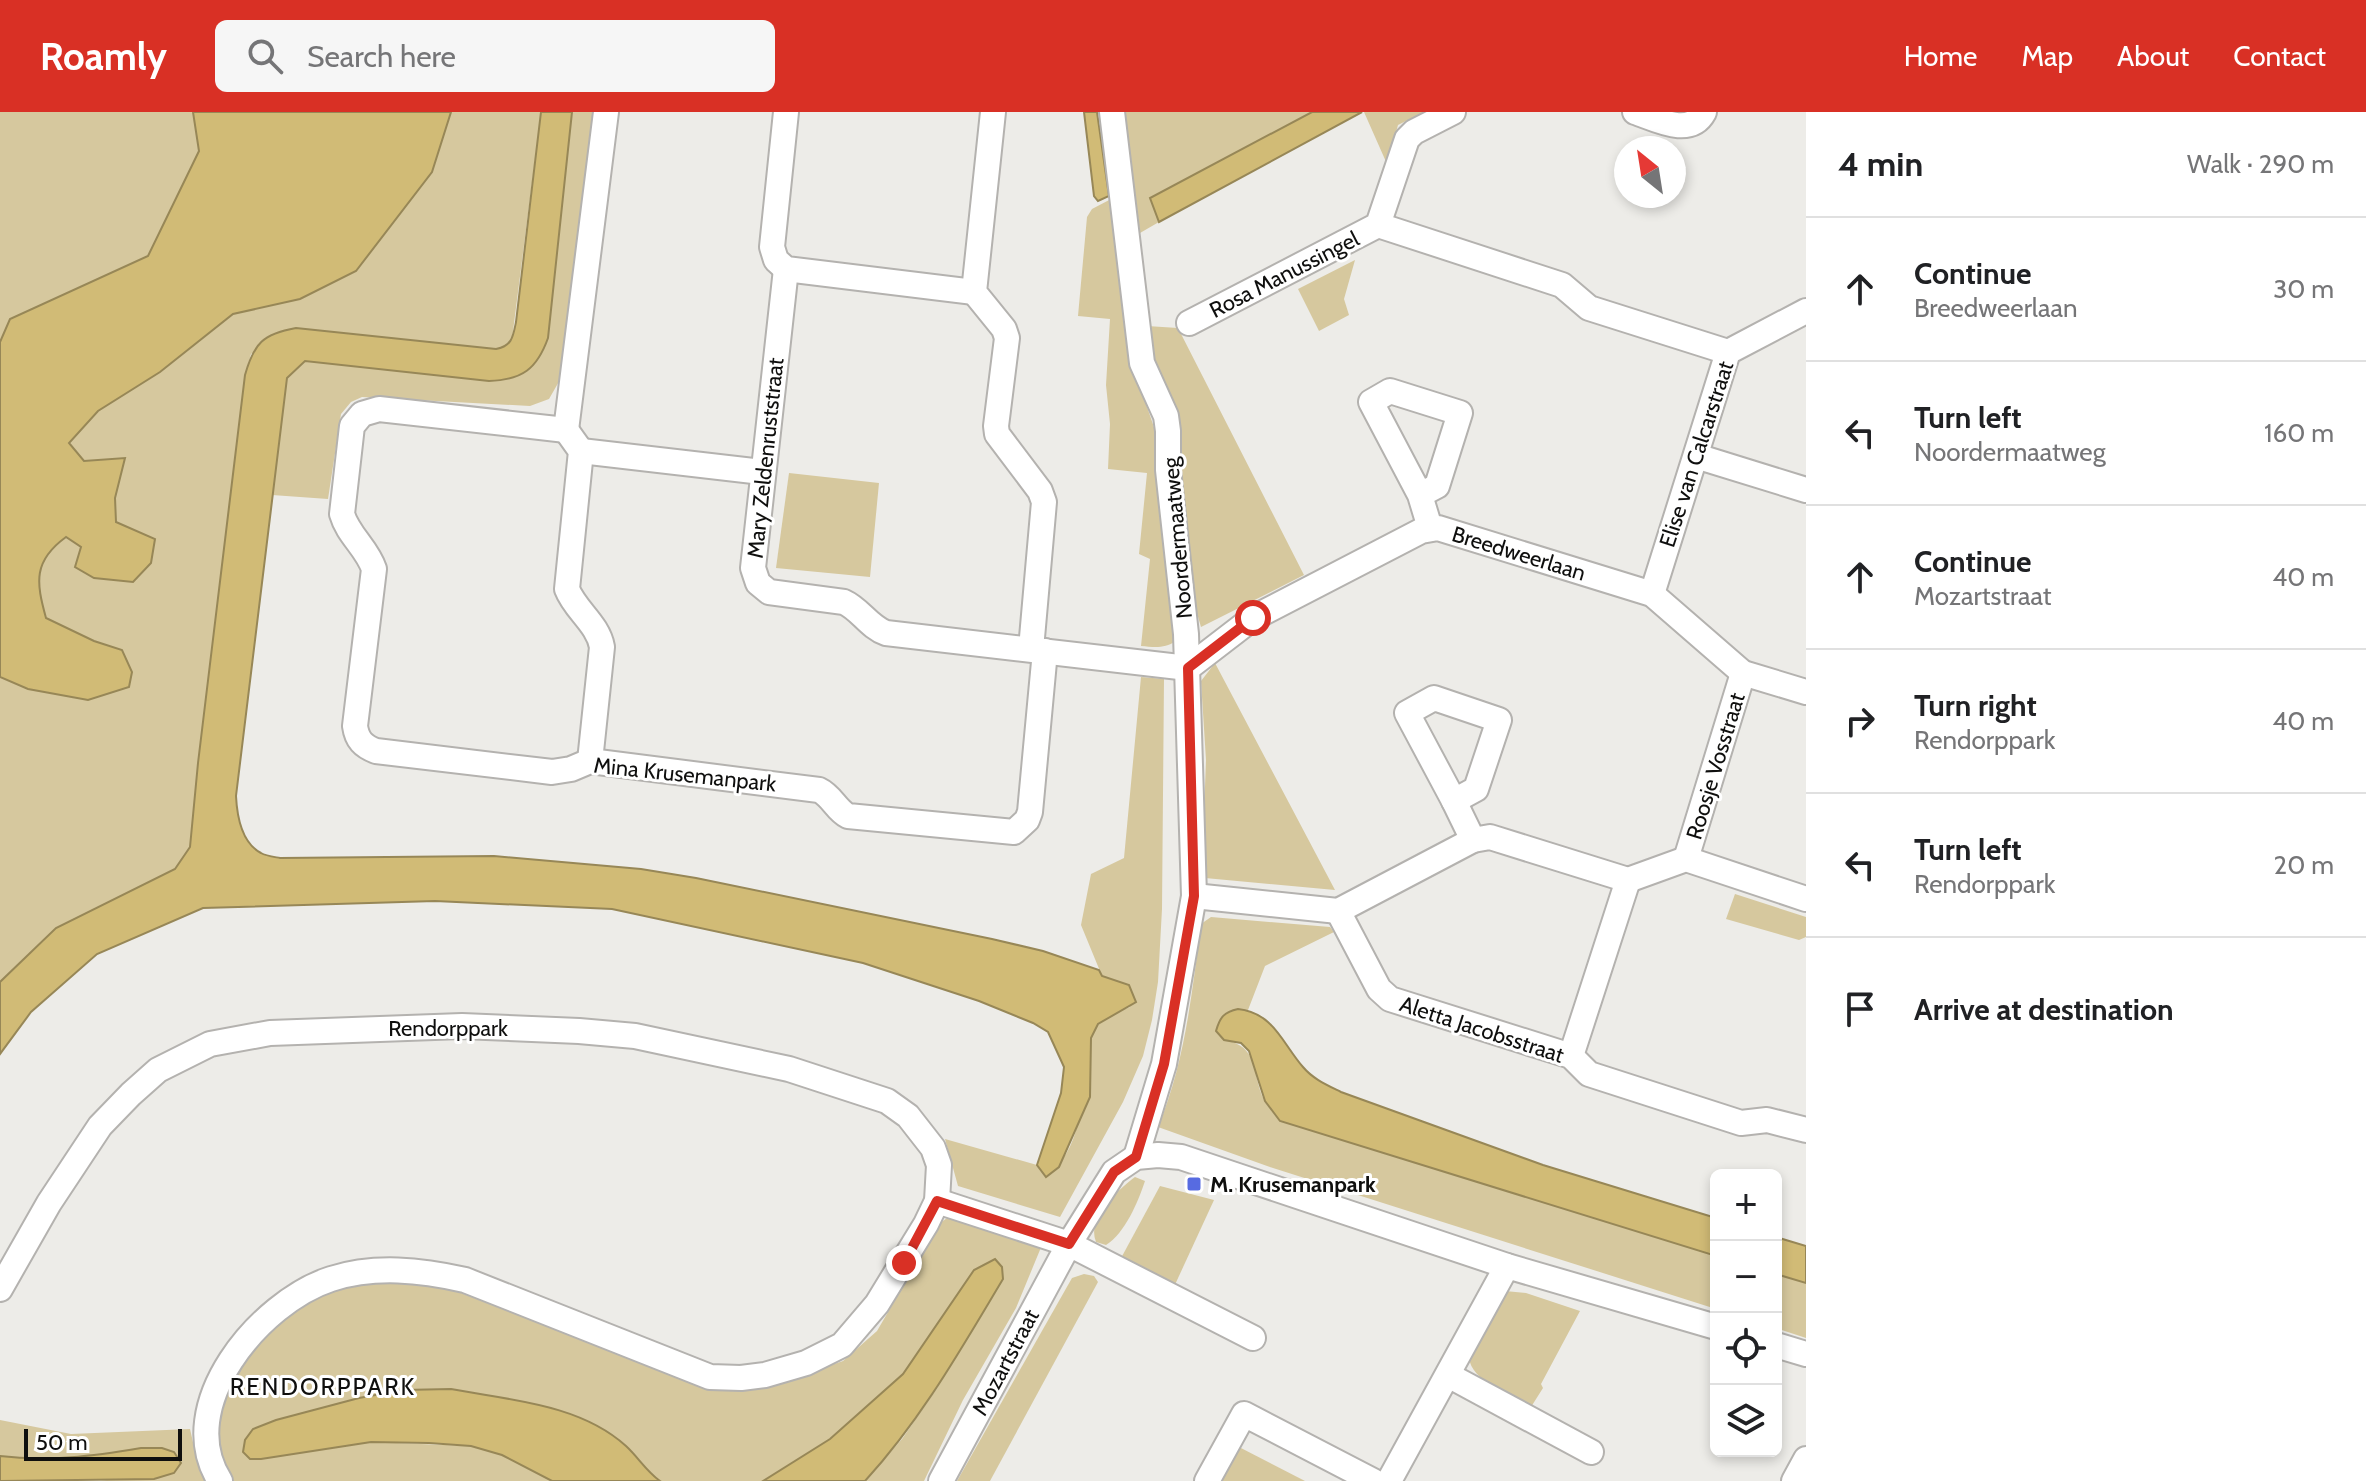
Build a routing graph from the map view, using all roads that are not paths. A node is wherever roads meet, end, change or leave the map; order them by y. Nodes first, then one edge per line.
1 (606, 112) edge
2 (786, 112) edge
3 (993, 112) edge
4 (1112, 112) edge
5 (1453, 112) edge
6 (1635, 112) edge
7 (1704, 112) edge
8 (1378, 225) junction
9 (786, 269) junction
10 (974, 292) junction
11 (1806, 311) edge
12 (1189, 323) dead end
13 (1728, 352) junction
14 (566, 430) junction
15 (581, 451) junction
16 (1696, 456) junction
17 (762, 472) junction
18 (1806, 490) edge
19 (1420, 495) dead end
20 (1430, 528) junction
21 (1652, 594) junction
22 (1038, 650) junction
23 (1188, 668) junction
24 (1743, 673) junction
25 (1806, 692) edge
26 (590, 761) junction
27 (1454, 801) dead end
28 (1473, 840) junction
29 (1686, 859) junction
30 (1628, 880) junction
31 (1194, 896) junction
32 (1806, 899) edge
33 (1338, 911) junction
34 (1571, 1056) junction
35 (1806, 1130) edge
36 (1136, 1157) junction
37 (937, 1201) junction
38 (1069, 1244) junction
39 (1507, 1266) junction
40 (0, 1289) edge
41 (1710, 1325) edge
42 (1253, 1338) dead end
43 (1782, 1347) edge
44 (1806, 1354) edge
45 (1448, 1375) junction
46 (1591, 1452) dead end
47 (1806, 1459) edge
48 (220, 1481) edge
49 (941, 1481) edge
50 (1207, 1481) edge
51 (1373, 1481) edge
52 (1389, 1481) edge
53 (1794, 1481) edge

1 - 14 street
2 - 9 street, Mary Zeldenruststraat
3 - 10 street
4 - 23 street, Noordermaatweg
5 - 8 street, Rosa Manussingel
6 - 7 street
8 - 12 street, Rosa Manussingel
8 - 13 street
9 - 10 street
9 - 17 street, Mary Zeldenruststraat
10 - 22 street, Mina Krusemanpark
11 - 13 street, Elise van Calcarstraat
13 - 16 street, Elise van Calcarstraat
14 - 15 street
14 - 26 street, Mina Krusemanpark
15 - 17 street
15 - 26 street
16 - 18 street
16 - 21 street, Elise van Calcarstraat
17 - 22 street, Mary Zeldenruststraat
19 - 20 street
20 - 21 street, Breedweerlaan
20 - 23 street, Breedweerlaan
21 - 24 street, Breedweerlaan
22 - 23 street, Mary Zeldenruststraat
22 - 26 street, Mina Krusemanpark
23 - 31 street, Noordermaatweg
24 - 25 street, Breedweerlaan
24 - 29 street, Roosje Vosstraat
27 - 28 street
28 - 30 street
28 - 33 street
29 - 30 street, Roosje Vosstraat
29 - 32 street, Roosje Vosstraat
30 - 34 street
31 - 33 street
31 - 36 street, Noordermaatweg
33 - 34 street, Aletta Jacobsstraat
34 - 35 street, Aletta Jacobsstraat
36 - 38 street, Mozartstraat
36 - 39 street
37 - 38 street
37 - 40 street, Rendorppark
37 - 48 street, Rendorppark
38 - 42 street
38 - 49 street, Mozartstraat
39 - 41 street
39 - 45 street
43 - 44 street
45 - 46 street
45 - 52 street
47 - 53 street
50 - 51 street

